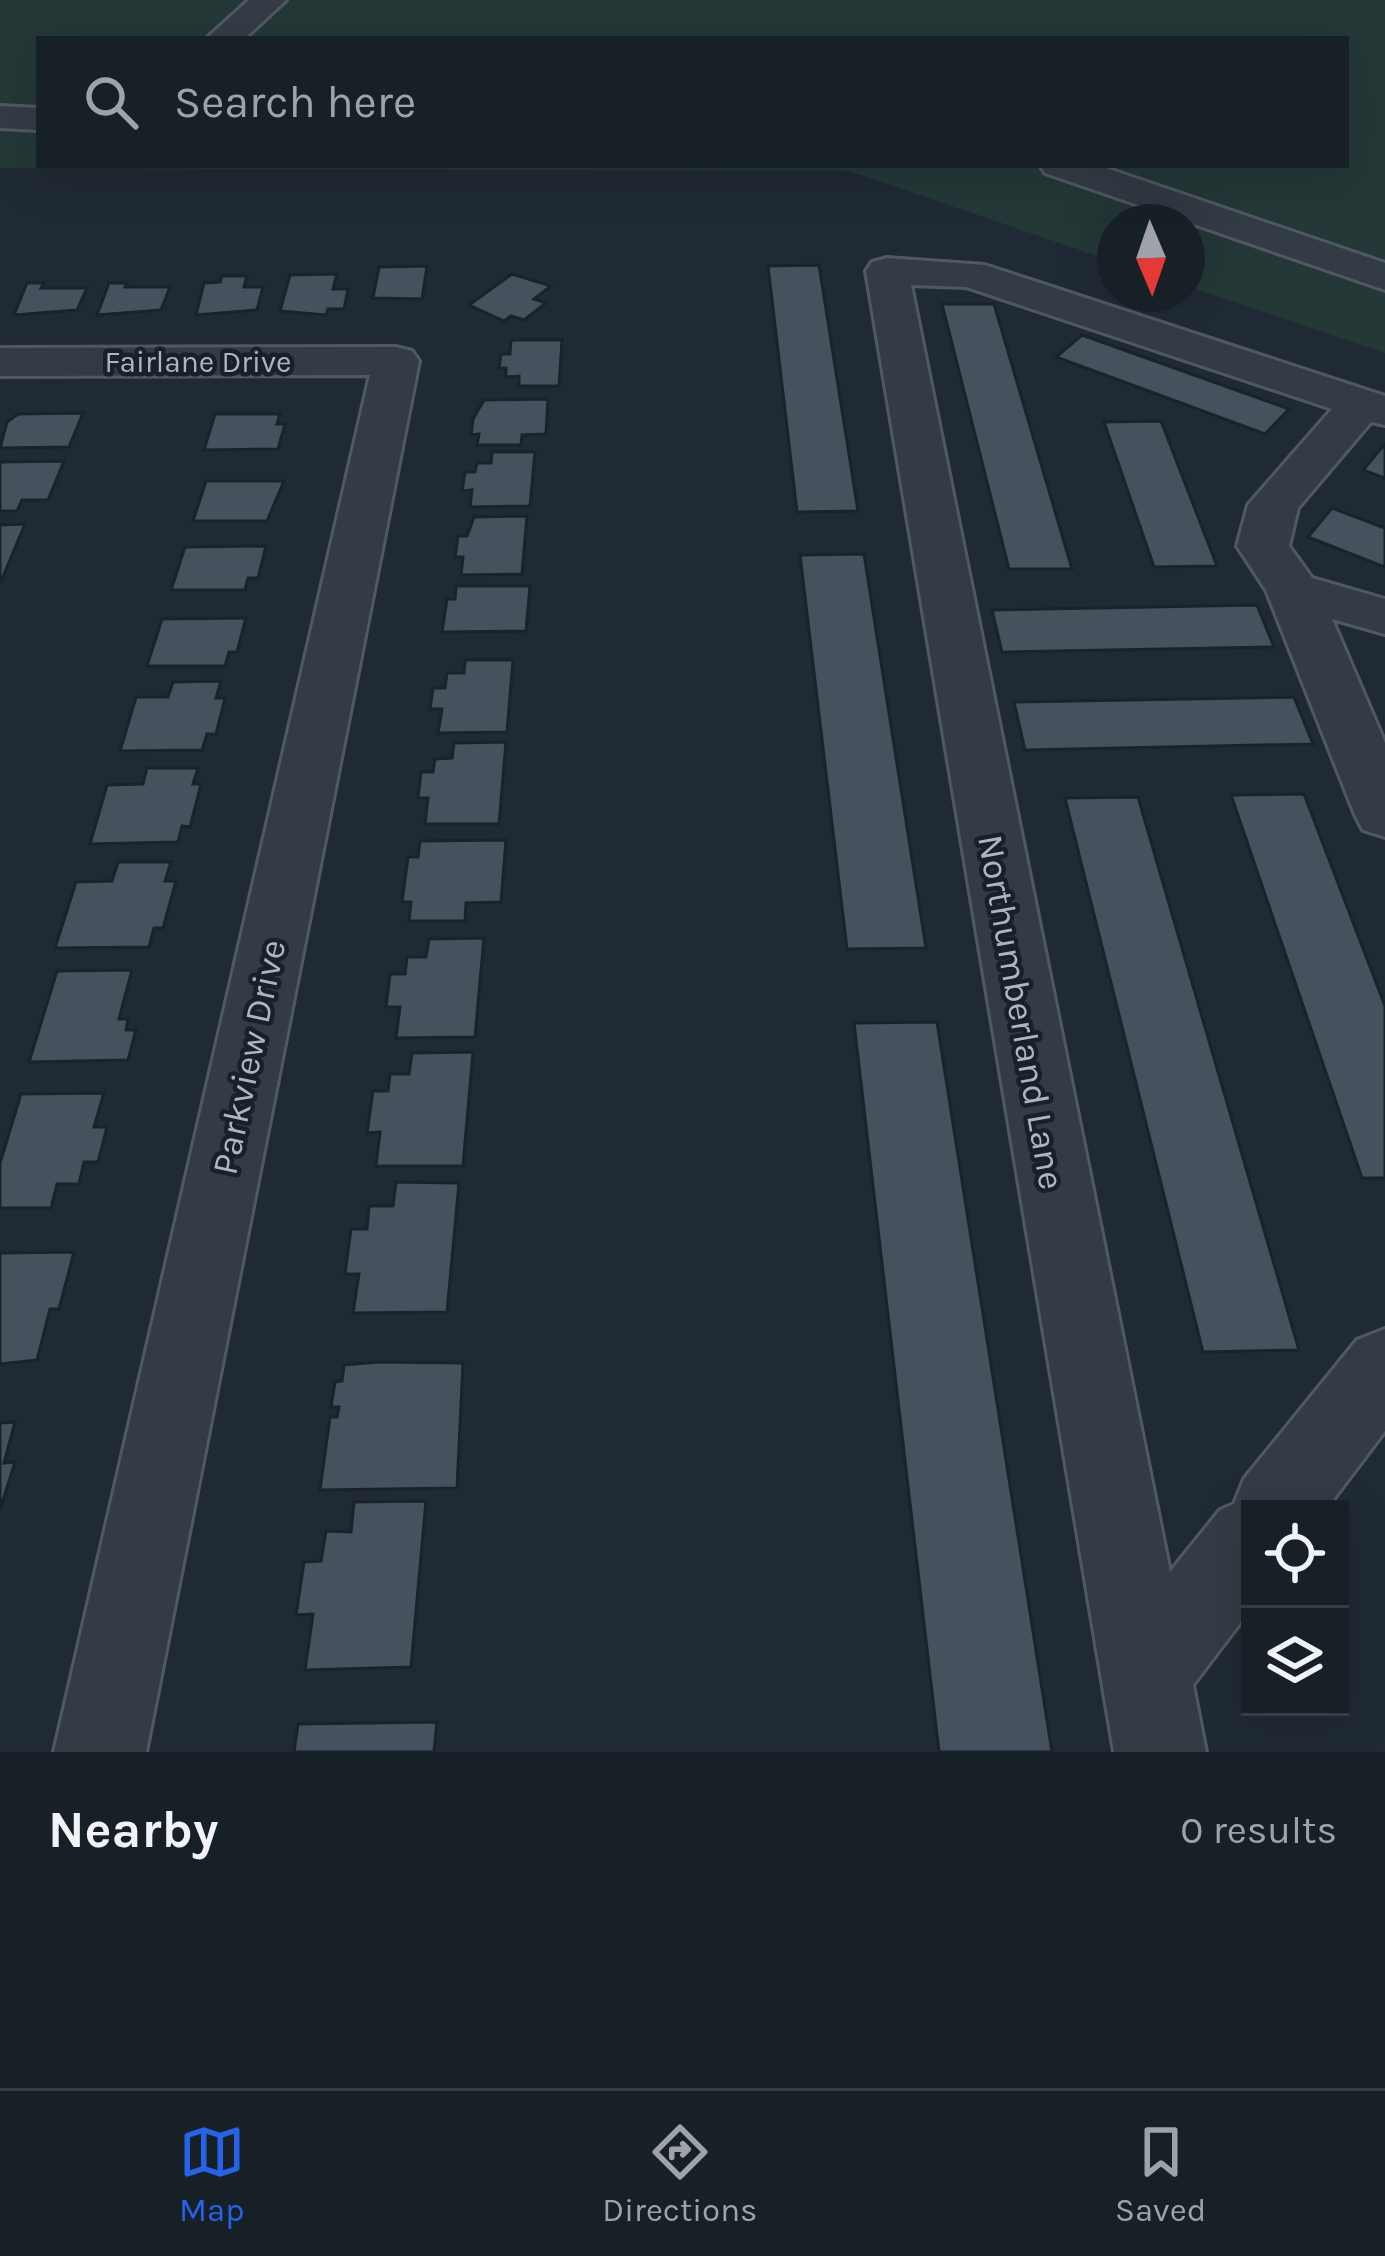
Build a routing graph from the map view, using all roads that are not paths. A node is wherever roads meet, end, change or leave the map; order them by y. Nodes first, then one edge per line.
1 (269, 0) edge
2 (227, 36) edge
3 (0, 117) edge
4 (36, 119) edge
5 (1068, 168) edge
6 (1385, 277) edge
7 (0, 362) edge
8 (396, 362) joint
9 (1374, 407) edge
10 (1293, 590) junction
11 (1385, 617) edge
12 (1385, 815) edge
13 (1385, 1367) edge
14 (1281, 1500) edge
15 (1241, 1556) edge
16 (1152, 1714) edge
17 (100, 1752) edge

1 - 2 street
3 - 4 street
5 - 6 street
7 - 8 street, Fairlane Drive
8 - 17 street, Parkview Drive
9 - 10 street
9 - 16 street, Northumberland Lane
10 - 11 street
10 - 12 street
13 - 14 street
15 - 16 street

